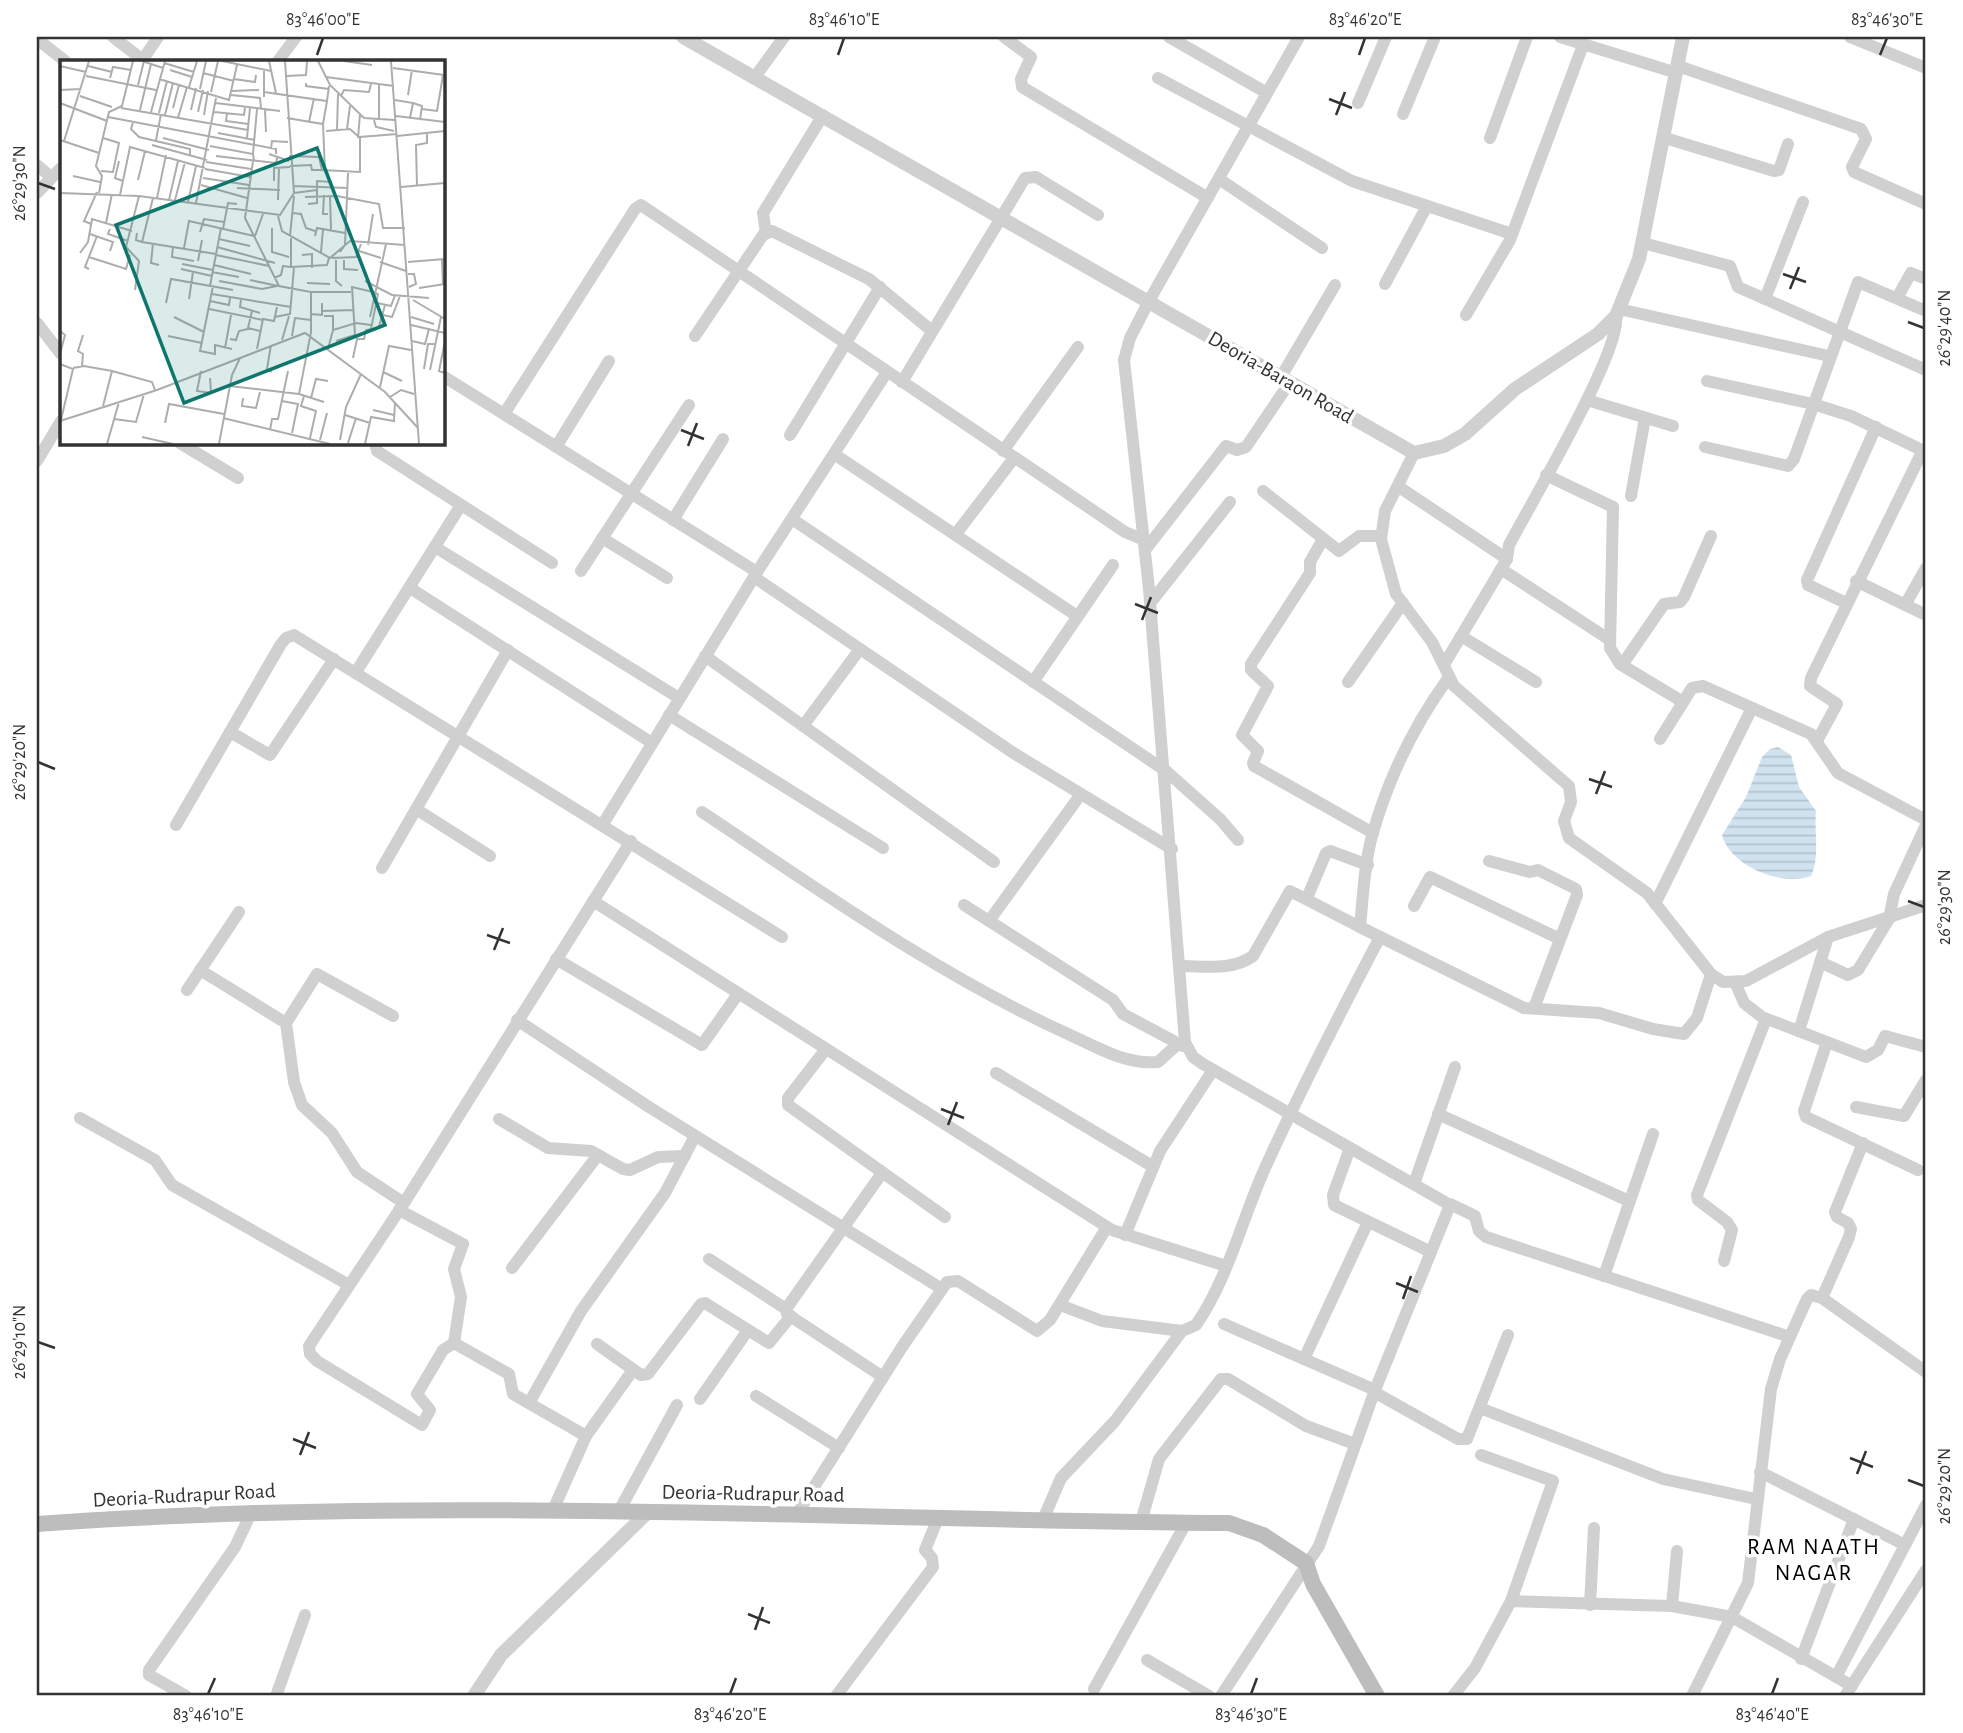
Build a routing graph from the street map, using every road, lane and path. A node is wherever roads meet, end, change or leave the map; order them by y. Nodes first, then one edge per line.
1 (113, 37) edge
2 (158, 37) edge
3 (296, 37) edge
4 (784, 37) edge
5 (1004, 37) edge
6 (1169, 37) edge
7 (1299, 37) edge
8 (1385, 37) edge
9 (1436, 37) edge
10 (1527, 37) edge
11 (1560, 37) edge
12 (1683, 37) edge
13 (1850, 37) edge
14 (689, 38) edge
15 (37, 39) edge
16 (1583, 45) junction
17 (64, 60) edge
18 (143, 60) edge
19 (279, 60) edge
20 (1926, 68) edge
21 (1677, 69) junction
22 (755, 77) junction
23 (1158, 78) dead end
24 (1267, 93) junction
25 (1358, 103) dead end
26 (1403, 114) dead end
27 (823, 115) junction
28 (1247, 128) junction
29 (1490, 138) dead end
30 (1665, 138) junction
31 (1788, 144) dead end
32 (37, 165) edge
33 (60, 169) edge
34 (51, 177) junction
35 (1219, 179) junction
36 (37, 192) edge
37 (1208, 198) junction
38 (1802, 202) dead end
39 (1926, 204) edge
40 (1427, 206) junction
41 (1098, 215) dead end
42 (1000, 216) junction
43 (766, 233) junction
44 (1512, 234) junction
45 (1643, 243) junction
46 (1322, 248) dead end
47 (738, 270) junction
48 (1926, 279) edge
49 (1385, 284) dead end
50 (1335, 285) dead end
51 (880, 287) junction
52 (1898, 298) junction
53 (1765, 299) junction
54 (1149, 301) junction
55 (1926, 311) edge
56 (1618, 312) junction
57 (1465, 315) dead end
58 (37, 323) edge
59 (932, 331) junction
60 (1838, 331) junction
61 (695, 336) dead end
62 (845, 343) junction
63 (1078, 347) dead end
64 (60, 353) edge
65 (1829, 356) junction
66 (609, 361) dead end
67 (1926, 370) edge
68 (887, 372) junction
69 (444, 377) edge
70 (1285, 379) junction
71 (1707, 381) dead end
72 (902, 382) junction
73 (1587, 400) junction
74 (1813, 404) junction
75 (690, 405) dead end
76 (504, 414) junction
77 (1645, 418) junction
78 (60, 423) edge
79 (1673, 426) dead end
80 (1876, 427) junction
81 (790, 435) dead end
82 (723, 439) dead end
83 (182, 444) edge
84 (375, 444) edge
85 (1705, 446) dead end
86 (556, 447) junction
87 (1925, 451) edge
88 (1414, 453) junction
89 (834, 454) junction
90 (1009, 454) junction
91 (37, 461) edge
92 (1546, 475) junction
93 (238, 478) dead end
94 (1399, 487) junction
95 (1263, 491) dead end
96 (632, 494) junction
97 (1631, 496) dead end
98 (1230, 502) dead end
99 (461, 505) junction
100 (792, 519) junction
101 (673, 520) junction
102 (955, 535) junction
103 (1381, 536) junction
104 (1711, 536) dead end
105 (602, 538) junction
106 (1324, 538) junction
107 (1144, 545) junction
108 (435, 547) junction
109 (552, 563) dead end
110 (1504, 564) junction
111 (1112, 565) dead end
112 (1926, 568) edge
113 (581, 571) dead end
114 (756, 575) junction
115 (667, 578) dead end
116 (1856, 581) junction
117 (410, 588) junction
118 (1150, 602) junction
119 (1403, 603) junction
120 (1846, 603) junction
121 (1905, 605) junction
122 (1926, 615) edge
123 (1077, 617) junction
124 (1461, 636) junction
125 (1610, 640) junction
126 (860, 649) junction
127 (508, 650) junction
128 (705, 656) junction
129 (334, 659) junction
130 (1445, 663) junction
131 (1622, 665) junction
132 (356, 672) junction
133 (1449, 677) junction
134 (1033, 682) junction
135 (1348, 682) dead end
136 (1536, 682) dead end
137 (679, 698) junction
138 (1683, 702) junction
139 (1752, 708) junction
140 (669, 715) junction
141 (803, 726) junction
142 (230, 732) junction
143 (458, 737) junction
144 (1660, 739) dead end
145 (1816, 741) junction
146 (652, 743) junction
147 (1166, 771) junction
148 (1081, 794) junction
149 (416, 809) junction
150 (702, 812) dead end
151 (1926, 820) edge
152 (604, 824) junction
153 (176, 825) dead end
154 (1926, 825) edge
155 (1373, 833) junction
156 (1238, 840) dead end
157 (631, 841) junction
158 (883, 848) dead end
159 (1172, 849) junction
160 (491, 856) dead end
161 (1489, 861) dead end
162 (994, 862) dead end
163 (1367, 865) junction
164 (382, 868) dead end
165 (1307, 898) junction
166 (593, 901) junction
167 (1655, 904) junction
168 (964, 905) dead end
169 (1926, 905) edge
170 (1414, 906) dead end
171 (239, 912) dead end
172 (1889, 919) junction
173 (989, 921) junction
174 (1360, 927) junction
175 (782, 937) dead end
176 (1380, 937) junction
177 (1828, 937) junction
178 (1560, 939) junction
179 (556, 959) junction
180 (1820, 962) junction
181 (1180, 966) junction
182 (200, 970) junction
183 (1711, 974) junction
184 (1735, 982) junction
185 (187, 990) dead end
186 (738, 993) junction
187 (1534, 1008) junction
188 (393, 1016) dead end
189 (1766, 1019) junction
190 (517, 1020) junction
191 (286, 1023) junction
192 (1799, 1031) junction
193 (1827, 1042) junction
194 (1183, 1045) junction
195 (1926, 1047) edge
196 (826, 1049) junction
197 (1454, 1067) dead end
198 (1213, 1070) junction
199 (996, 1073) dead end
200 (1926, 1080) edge
201 (1856, 1107) dead end
202 (1290, 1114) junction
203 (1438, 1114) junction
204 (80, 1118) dead end
205 (499, 1119) dead end
206 (1653, 1134) dead end
207 (695, 1136) junction
208 (1863, 1143) junction
209 (1350, 1148) junction
210 (598, 1155) junction
211 (685, 1156) junction
212 (1152, 1166) junction
213 (1918, 1170) dead end
214 (882, 1173) junction
215 (1414, 1184) junction
216 (1629, 1202) junction
217 (1450, 1204) junction
218 (402, 1207) junction
219 (945, 1217) dead end
220 (1368, 1222) junction
221 (1107, 1227) junction
222 (842, 1228) junction
223 (1125, 1235) junction
224 (1431, 1252) junction
225 (709, 1259) dead end
226 (1724, 1261) dead end
227 (1226, 1266) junction
228 (512, 1268) dead end
229 (1604, 1276) junction
230 (349, 1285) junction
231 (942, 1289) junction
232 (1822, 1298) junction
233 (1060, 1305) junction
234 (788, 1313) junction
235 (1224, 1324) dead end
236 (748, 1330) junction
237 (1182, 1331) junction
238 (1508, 1335) dead end
239 (1790, 1337) junction
240 (454, 1343) junction
241 (597, 1344) dead end
242 (1304, 1359) junction
243 (633, 1370) junction
244 (1926, 1372) edge
245 (883, 1377) junction
246 (1375, 1391) junction
247 (756, 1396) dead end
248 (700, 1398) dead end
249 (530, 1403) junction
250 (677, 1405) dead end
251 (1480, 1408) junction
252 (586, 1436) junction
253 (1356, 1444) junction
254 (839, 1448) junction
255 (1481, 1455) dead end
256 (1760, 1472) junction
257 (1756, 1499) junction
258 (1926, 1505) edge
259 (553, 1510) junction
260 (252, 1511) junction
261 (619, 1511) junction
262 (649, 1511) junction
263 (797, 1514) junction
264 (938, 1518) junction
265 (1854, 1519) junction
266 (1042, 1522) junction
267 (1141, 1522) junction
268 (1186, 1523) junction
269 (37, 1524) edge
270 (1594, 1528) dead end
271 (1905, 1545) junction
272 (1677, 1551) dead end
273 (1306, 1563) junction
274 (1926, 1570) edge
275 (1511, 1601) junction
276 (1590, 1605) junction
277 (1672, 1605) junction
278 (305, 1615) dead end
279 (1732, 1617) junction
280 (1801, 1659) junction
281 (1147, 1660) dead end
282 (1836, 1677) junction
283 (1094, 1689) dead end
284 (1849, 1691) edge
285 (186, 1696) edge
286 (276, 1696) edge
287 (474, 1696) edge
288 (836, 1696) edge
289 (1209, 1696) edge
290 (1221, 1696) edge
291 (1377, 1696) edge
292 (1453, 1696) edge
293 (1692, 1696) edge

1 - 18 street
2 - 18 street
3 - 19 street
4 - 22 street
5 - 37 street
6 - 24 street
7 - 24 street
8 - 25 street
9 - 26 street
10 - 29 street
11 - 16 street
12 - 21 street
13 - 20 street
14 - 22 street, Deoria-Baraon Road
15 - 17 street
16 - 21 street
16 - 44 street
21 - 30 street
21 - 39 street
22 - 27 street, Deoria-Baraon Road
23 - 28 street
24 - 28 street
27 - 42 street, Deoria-Baraon Road
27 - 43 street
28 - 35 street
28 - 40 street
30 - 31 street
30 - 45 street
32 - 34 street
33 - 34 street
34 - 36 street
35 - 37 street
35 - 46 street
37 - 54 street
38 - 53 street
40 - 44 street
40 - 49 street
41 - 42 street
42 - 54 street, Deoria-Baraon Road
42 - 59 street
43 - 47 street
43 - 51 street
44 - 57 street
45 - 53 street
45 - 56 street
47 - 61 street
47 - 62 street
47 - 76 street
48 - 52 street
50 - 70 street
51 - 59 street
51 - 62 street
52 - 55 street
52 - 60 street
53 - 60 street
54 - 70 street, Deoria-Baraon Road
54 - 107 street
56 - 65 street
56 - 73 street
56 - 88 street
58 - 64 street
59 - 72 street
60 - 65 street
60 - 67 street
62 - 68 street
62 - 81 street
63 - 90 street
65 - 74 street
66 - 86 street
68 - 72 street
68 - 89 street
69 - 76 street
70 - 88 street, Deoria-Baraon Road
70 - 107 street
71 - 74 street
72 - 90 street
73 - 77 street
73 - 92 street
74 - 80 street
74 - 85 street
75 - 96 street
76 - 86 street
77 - 79 street
77 - 97 street
78 - 91 street
80 - 87 street
80 - 120 street
82 - 101 street
83 - 93 street
84 - 99 street
86 - 96 street
87 - 116 street
88 - 94 street
89 - 100 street
89 - 102 street
90 - 102 street
90 - 107 street
92 - 110 street
92 - 125 street
94 - 103 street
94 - 110 street
95 - 106 street
96 - 101 street
96 - 105 street
98 - 118 street
99 - 108 street
99 - 109 street
100 - 114 street
100 - 134 street
101 - 114 street
102 - 123 street
103 - 106 street
103 - 119 street
104 - 131 street
105 - 113 street
105 - 115 street
106 - 155 street
107 - 118 street
108 - 117 street
108 - 137 street
110 - 124 street
110 - 125 street
111 - 123 street
112 - 121 street
114 - 126 street
114 - 128 street
116 - 120 street
116 - 121 street
117 - 127 street
117 - 132 street
118 - 147 street
119 - 130 street
119 - 135 street
120 - 145 street
121 - 122 street
123 - 134 street
124 - 130 street
124 - 136 street
125 - 131 street
126 - 141 street
126 - 148 street
127 - 143 street
127 - 146 street
128 - 137 street
128 - 141 street
129 - 132 street
129 - 142 street
129 - 142 street
130 - 133 street
131 - 138 street
132 - 143 street
133 - 155 street
133 - 167 street
134 - 147 street
137 - 140 street
138 - 139 street
138 - 144 street
139 - 145 street
139 - 167 street
140 - 146 street
140 - 158 street
141 - 162 street
142 - 153 street
143 - 149 street
143 - 152 street
145 - 151 street
146 - 152 street
147 - 156 street
147 - 159 street
148 - 159 street
148 - 173 street
149 - 160 street
149 - 164 street
150 - 194 street
152 - 157 street
154 - 172 street
155 - 163 street
157 - 166 street
157 - 175 street
159 - 181 street
161 - 178 street
163 - 165 street
163 - 174 street
165 - 174 street
165 - 181 street
166 - 179 street
166 - 186 street
167 - 183 street
168 - 173 street
169 - 172 street
170 - 178 street
171 - 182 street
172 - 177 street
172 - 180 street
173 - 194 street
174 - 176 street
176 - 187 street
176 - 202 street
177 - 180 street
177 - 184 street
178 - 187 street
179 - 186 street
179 - 190 street
180 - 192 street
181 - 194 street
182 - 185 street
182 - 191 street
183 - 184 street
183 - 187 street
184 - 189 street
186 - 196 street
188 - 191 street
189 - 192 street
189 - 226 street
190 - 207 street
190 - 218 street
191 - 218 street
192 - 193 street
193 - 195 street
193 - 208 street
194 - 198 street
196 - 214 street
196 - 221 street
197 - 203 street
198 - 202 street
198 - 212 street
199 - 212 street
200 - 201 street
202 - 209 street
202 - 227 street
203 - 215 street
203 - 216 street
204 - 230 street
205 - 210 street
206 - 216 street
207 - 211 street
207 - 222 street
208 - 213 street
208 - 232 street
209 - 215 street
209 - 220 street
210 - 211 street
210 - 228 street
211 - 249 street
212 - 223 street
214 - 219 street
214 - 222 street
215 - 217 street
216 - 229 street
217 - 224 street
217 - 229 street
218 - 230 street
218 - 240 street
220 - 224 street
220 - 242 street
221 - 223 street
221 - 233 street
222 - 231 street
222 - 234 street
223 - 227 street
224 - 246 street
225 - 234 street
227 - 237 street
229 - 239 street
230 - 240 street
231 - 233 street
231 - 245 street
232 - 239 street
232 - 244 street
233 - 237 street
234 - 236 street
234 - 245 street
235 - 242 street
236 - 243 street
236 - 248 street
237 - 266 street
238 - 251 street
239 - 256 street
240 - 249 street
241 - 243 street
242 - 246 street
243 - 252 street
245 - 254 street
246 - 251 street
246 - 253 street
247 - 254 street
249 - 252 street
250 - 261 street
251 - 257 street
252 - 259 street
253 - 267 street
253 - 273 street
254 - 263 street
255 - 275 street
256 - 257 street
256 - 265 street
257 - 279 street
258 - 271 street
259 - 260 main road, Deoria-Rudrapur Road
259 - 261 main road, Deoria-Rudrapur Road
260 - 269 main road, Deoria-Rudrapur Road
260 - 285 street
261 - 262 main road, Deoria-Rudrapur Road
262 - 263 main road, Deoria-Rudrapur Road
262 - 287 street
263 - 264 main road, Deoria-Rudrapur Road
264 - 266 main road, Deoria-Rudrapur Road
264 - 288 street
265 - 271 street
265 - 280 street
266 - 267 main road, Deoria-Rudrapur Road
267 - 268 main road, Deoria-Rudrapur Road
268 - 273 main road, Deoria-Rudrapur Road
268 - 283 street
270 - 276 street
271 - 282 street
272 - 277 street
273 - 290 street
273 - 291 main road
274 - 284 street
275 - 276 street
275 - 292 street
276 - 277 street
277 - 279 street
278 - 286 street
279 - 280 street
279 - 293 street
280 - 282 street
281 - 289 street
282 - 284 street

